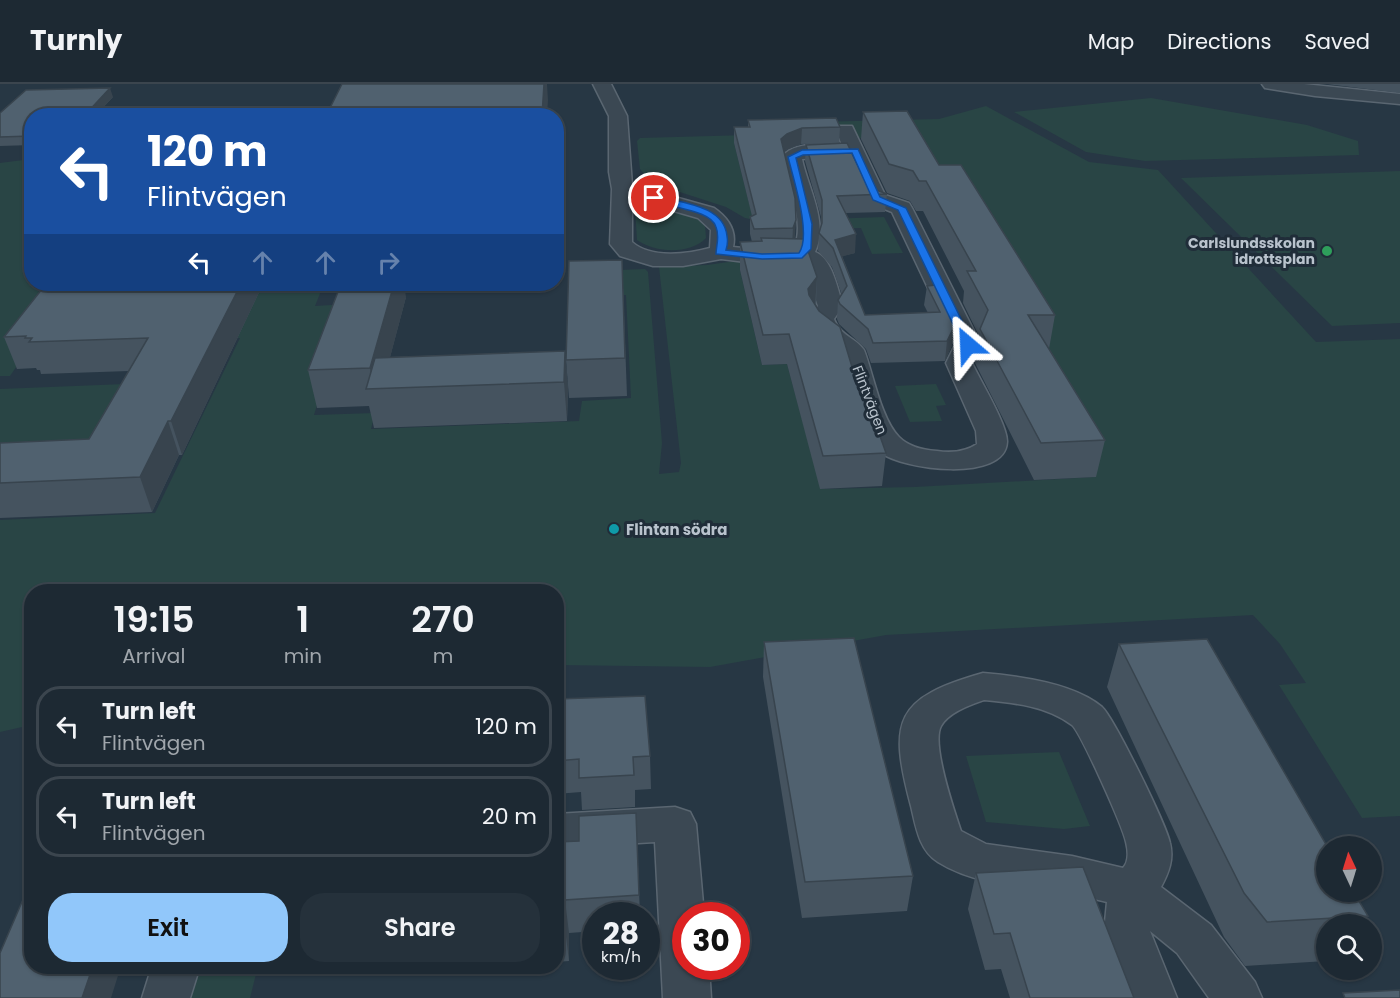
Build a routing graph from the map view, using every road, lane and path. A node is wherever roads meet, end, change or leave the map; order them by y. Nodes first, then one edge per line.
1 (602, 84) edge
2 (1271, 84) edge
3 (1400, 99) edge
4 (622, 189) junction
5 (720, 252) junction
6 (802, 255) junction
7 (564, 831) edge
8 (1131, 889) junction
9 (174, 974) edge
10 (166, 998) edge
11 (687, 998) edge
12 (1153, 998) edge
13 (1238, 998) edge

1 - 4 street
2 - 3 street
4 - 5 street
4 - 5 street
5 - 6 street
6 - 6 street, Flintvägen
7 - 11 street
8 - 8 street
8 - 12 street
8 - 13 street
9 - 10 street

